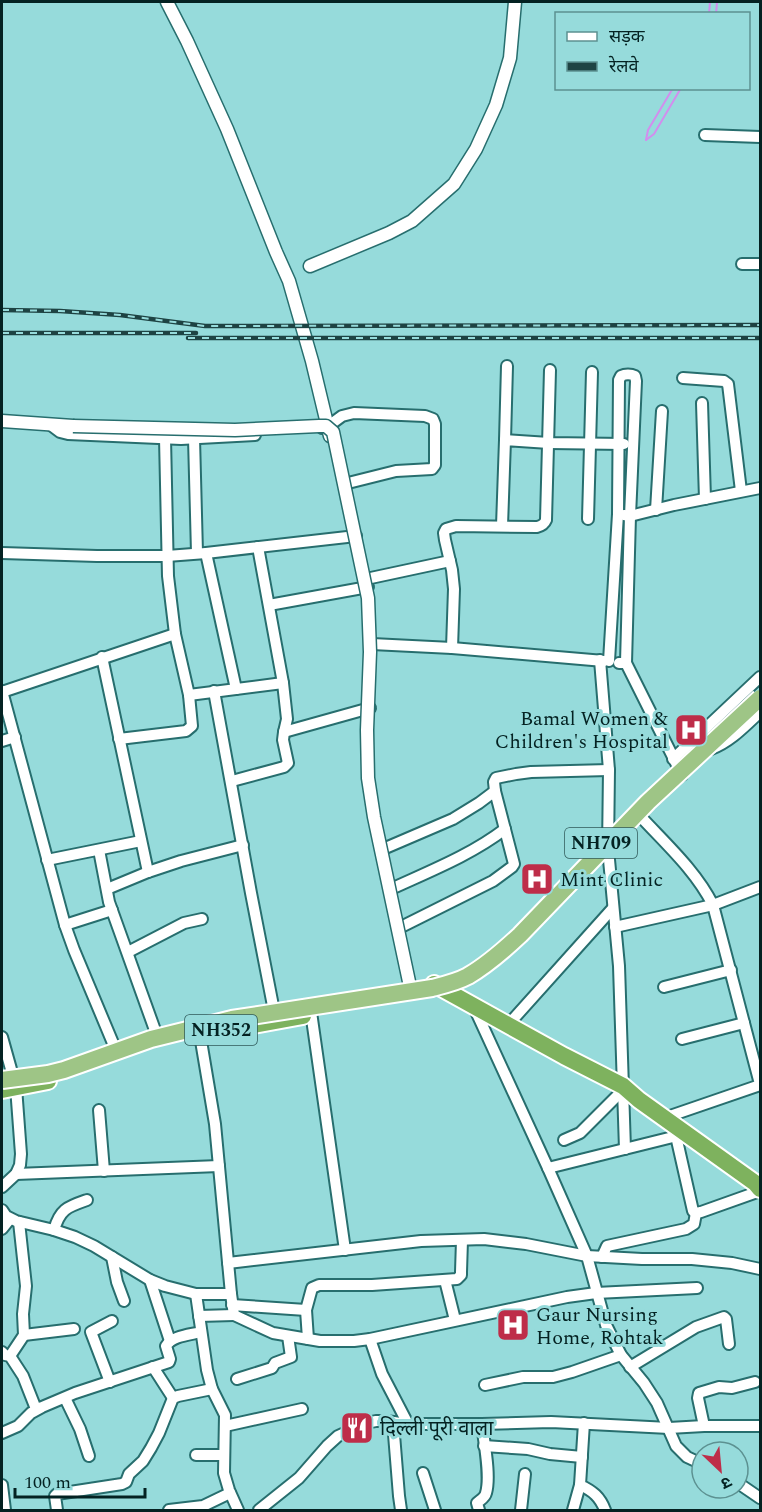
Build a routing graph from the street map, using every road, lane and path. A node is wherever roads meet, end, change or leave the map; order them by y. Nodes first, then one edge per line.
1 (167, 2) edge
2 (515, 2) edge
3 (705, 135) dead end
4 (760, 138) edge
5 (742, 264) dead end
6 (760, 264) edge
7 (310, 266) dead end
8 (507, 366) dead end
9 (550, 370) dead end
10 (592, 372) dead end
11 (683, 378) dead end
12 (702, 403) dead end
13 (662, 411) dead end
14 (2, 421) edge
15 (52, 426) junction
16 (327, 427) junction
17 (165, 438) junction
18 (194, 438) junction
19 (505, 440) junction
20 (549, 443) junction
21 (590, 444) junction
22 (633, 444) junction
23 (619, 445) junction
24 (344, 484) junction
25 (760, 488) edge
26 (741, 491) junction
27 (705, 499) junction
28 (656, 510) junction
29 (618, 514) junction
30 (630, 516) junction
31 (588, 519) dead end
32 (502, 526) junction
33 (356, 536) junction
34 (258, 547) junction
35 (2, 553) edge
36 (201, 553) junction
37 (167, 556) junction
38 (450, 561) junction
39 (367, 583) junction
40 (269, 605) junction
41 (175, 634) junction
42 (372, 644) junction
43 (452, 648) junction
44 (102, 657) junction
45 (604, 661) junction
46 (626, 663) junction
47 (760, 677) edge
48 (283, 683) junction
49 (236, 689) junction
50 (760, 689) edge
51 (214, 691) junction
52 (2, 692) edge
53 (189, 695) junction
54 (760, 698) edge
55 (760, 704) edge
56 (370, 708) junction
57 (760, 712) edge
58 (284, 732) junction
59 (15, 737) junction
60 (119, 739) junction
61 (2, 741) edge
62 (711, 749) junction
63 (677, 767) junction
64 (609, 770) junction
65 (231, 781) junction
66 (495, 791) junction
67 (641, 817) junction
68 (505, 829) junction
69 (141, 841) junction
70 (607, 843) junction
71 (243, 845) junction
72 (383, 849) junction
73 (99, 850) junction
74 (47, 860) junction
75 (148, 872) junction
76 (760, 887) edge
77 (107, 889) junction
78 (391, 889) junction
79 (713, 905) junction
80 (614, 908) junction
81 (112, 910) junction
82 (202, 918) dead end
83 (65, 925) junction
84 (615, 927) junction
85 (399, 928) junction
86 (128, 952) junction
87 (731, 970) junction
88 (664, 987) dead end
89 (440, 988) junction
90 (412, 992) junction
91 (472, 1005) junction
92 (310, 1010) junction
93 (274, 1011) junction
94 (744, 1023) junction
95 (508, 1025) junction
96 (199, 1028) junction
97 (156, 1033) junction
98 (2, 1037) edge
99 (682, 1040) dead end
100 (755, 1045) edge
101 (115, 1048) junction
102 (7, 1082) edge
103 (760, 1085) edge
104 (623, 1088) junction
105 (99, 1110) dead end
106 (664, 1118) junction
107 (681, 1135) junction
108 (564, 1140) dead end
109 (625, 1149) junction
110 (219, 1166) junction
111 (548, 1168) junction
112 (104, 1171) junction
113 (16, 1174) junction
114 (2, 1187) edge
115 (760, 1190) edge
116 (87, 1200) dead end
117 (2, 1210) edge
118 (696, 1213) junction
119 (15, 1220) junction
120 (2, 1229) edge
121 (54, 1230) junction
122 (462, 1240) junction
123 (345, 1250) junction
124 (587, 1256) junction
125 (112, 1257) junction
126 (602, 1257) junction
127 (228, 1263) junction
128 (760, 1269) edge
129 (150, 1280) junction
130 (445, 1280) junction
131 (697, 1288) dead end
132 (596, 1293) junction
133 (196, 1294) junction
134 (124, 1301) dead end
135 (232, 1305) junction
136 (306, 1310) junction
137 (199, 1316) junction
138 (455, 1320) junction
139 (112, 1321) dead end
140 (74, 1329) dead end
141 (201, 1332) junction
142 (24, 1335) junction
143 (288, 1336) junction
144 (308, 1339) junction
145 (370, 1339) junction
146 (170, 1341) junction
147 (729, 1344) dead end
148 (6, 1354) edge
149 (621, 1355) junction
150 (153, 1367) junction
151 (630, 1367) junction
152 (237, 1379) dead end
153 (110, 1382) junction
154 (755, 1382) dead end
155 (485, 1385) dead end
156 (212, 1389) junction
157 (65, 1398) junction
158 (173, 1398) junction
159 (36, 1409) junction
160 (302, 1409) dead end
161 (393, 1422) junction
162 (584, 1423) junction
163 (408, 1424) junction
164 (482, 1424) junction
165 (225, 1426) junction
166 (704, 1426) junction
167 (760, 1426) edge
168 (669, 1428) junction
169 (2, 1433) edge
170 (484, 1446) junction
171 (89, 1455) dead end
172 (196, 1455) dead end
173 (224, 1455) junction
174 (582, 1457) junction
175 (690, 1458) edge
176 (423, 1473) dead end
177 (525, 1474) dead end
178 (2, 1485) edge
179 (580, 1485) junction
180 (230, 1493) junction
181 (5, 1510) edge
182 (57, 1510) edge
183 (168, 1510) edge
184 (238, 1510) edge
185 (259, 1510) edge
186 (401, 1510) edge
187 (435, 1510) edge
188 (479, 1510) edge
189 (521, 1510) edge
190 (573, 1510) edge
191 (605, 1510) edge

1 - 16 street
2 - 7 street
3 - 4 street
5 - 6 street
8 - 19 street
9 - 20 street
10 - 21 street
11 - 26 street
12 - 27 street
13 - 28 street
14 - 15 street
15 - 17 street
15 - 90 street, bridge
16 - 18 street
16 - 24 street
16 - 24 street
17 - 18 street
17 - 37 street
18 - 36 street
19 - 20 street
19 - 32 street
20 - 21 street
20 - 32 street
21 - 23 street
21 - 31 street
22 - 23 street
22 - 23 street
22 - 30 street
23 - 29 street
24 - 33 street
25 - 26 street
26 - 27 street
27 - 28 street
28 - 30 street
29 - 30 street
29 - 45 street
30 - 46 street
32 - 38 street
33 - 34 street
33 - 39 street
34 - 36 street
34 - 40 street
35 - 37 street
36 - 37 street
36 - 49 street
37 - 41 street
38 - 39 street
38 - 43 street
39 - 40 street
39 - 42 street
40 - 48 street
41 - 44 street
41 - 53 street
42 - 43 street
42 - 56 street
43 - 45 street
44 - 52 street
44 - 60 street
45 - 46 street
45 - 64 street
46 - 63 street
47 - 63 street
48 - 49 street
48 - 58 street
49 - 51 street
50 - 63 highway, NH709
51 - 53 street
51 - 65 street
52 - 59 street
53 - 60 street
54 - 90 main road, bridge
55 - 62 highway, NH709
56 - 58 street
56 - 72 street
57 - 62 street
58 - 65 street
59 - 61 street
59 - 74 street
60 - 69 street
62 - 63 highway, NH709
63 - 67 highway, NH709
63 - 70 highway, NH709
64 - 66 street
64 - 70 street
65 - 71 street
66 - 68 street
66 - 72 street
67 - 70 highway, NH709
67 - 79 street
68 - 78 street
68 - 85 street
69 - 73 street
69 - 75 street
70 - 80 street
70 - 89 highway, NH709
71 - 75 street
71 - 93 street
72 - 78 street
73 - 74 street
73 - 77 street
74 - 83 street
75 - 77 street
76 - 79 street
77 - 81 street
78 - 85 street
79 - 84 street
79 - 87 street
80 - 84 street
80 - 95 street
81 - 83 street
81 - 86 street
82 - 86 street
83 - 101 street
84 - 104 street
85 - 90 street
86 - 97 street
87 - 88 street
87 - 94 street
89 - 90 highway, NH352
89 - 91 highway
90 - 92 highway, NH352
90 - 102 main road, bridge
91 - 95 highway
91 - 111 street
92 - 93 highway, NH352
92 - 96 highway, NH352
92 - 123 street
93 - 96 highway, NH352
94 - 99 street
94 - 100 street
95 - 104 highway
96 - 97 highway, NH352
96 - 102 highway, NH352
96 - 110 street
97 - 101 highway, NH352
98 - 102 street
100 - 103 street
101 - 102 highway, NH352
102 - 113 street
103 - 106 street
104 - 106 highway
104 - 108 street
104 - 109 street
105 - 112 street
106 - 107 highway
107 - 109 street
107 - 115 highway
107 - 118 street
109 - 111 street
110 - 112 street
110 - 127 street
111 - 124 street
112 - 113 street
113 - 114 street
115 - 118 street
116 - 121 street
117 - 119 street
118 - 126 street
119 - 120 street
119 - 121 street
119 - 142 street
121 - 125 street
122 - 123 street
122 - 124 street
122 - 130 street
123 - 127 street
124 - 126 street
124 - 132 street
125 - 129 street
125 - 134 street
126 - 128 street
127 - 135 street
129 - 133 street
129 - 146 street
130 - 136 street
130 - 138 street
131 - 132 street
132 - 138 street
132 - 149 street
133 - 135 street
133 - 137 street
135 - 136 street
135 - 137 street
135 - 143 street
136 - 144 street
137 - 141 street
138 - 145 street
139 - 153 street
140 - 142 street
141 - 146 street
141 - 156 street
142 - 148 street
143 - 144 street
143 - 152 street
144 - 145 street
145 - 163 street
146 - 150 street
147 - 151 street
148 - 159 street
149 - 151 street
149 - 155 street
150 - 153 street
150 - 158 street
151 - 168 street
153 - 157 street
154 - 166 street
156 - 158 street
156 - 165 street
157 - 159 street
157 - 171 street
158 - 182 street
159 - 169 street
160 - 165 street
161 - 163 street
161 - 185 street
161 - 186 street
162 - 164 street
162 - 168 street
162 - 174 street
163 - 164 street
164 - 170 street
165 - 173 street
166 - 167 street
166 - 168 street
168 - 175 street
170 - 174 street
170 - 188 street
172 - 173 street
173 - 180 street
174 - 179 street
176 - 187 street
177 - 189 street
178 - 181 street
179 - 190 street
179 - 191 street
180 - 183 street
180 - 184 street

